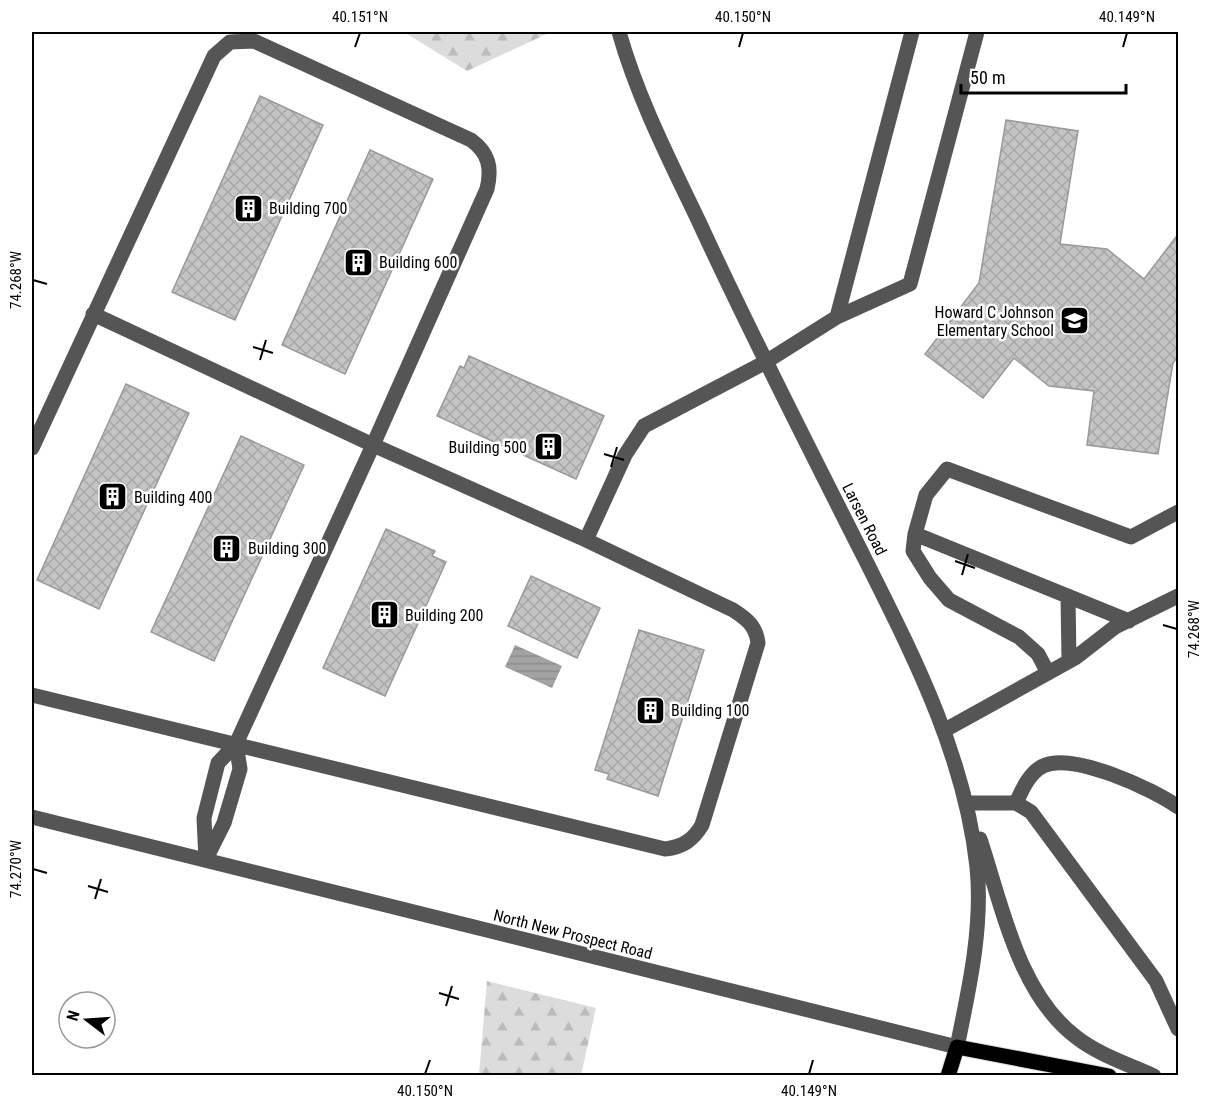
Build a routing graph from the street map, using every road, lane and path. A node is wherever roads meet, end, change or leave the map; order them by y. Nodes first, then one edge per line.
1 (619, 32) edge
2 (912, 32) edge
3 (977, 32) edge
4 (93, 314) junction
5 (837, 317) junction
6 (764, 363) junction
7 (373, 445) junction
8 (32, 448) edge
9 (1179, 512) edge
10 (915, 534) junction
11 (586, 540) junction
12 (1068, 596) junction
13 (1179, 596) edge
14 (1129, 621) junction
15 (1069, 661) junction
16 (1048, 673) junction
17 (32, 695) edge
18 (945, 730) junction
19 (236, 744) junction
20 (967, 802) junction
21 (1016, 803) junction
22 (1179, 807) edge
23 (32, 817) edge
24 (206, 860) junction
25 (1179, 1029) edge
26 (957, 1047) junction
27 (948, 1076) edge
28 (1109, 1076) edge
29 (1154, 1076) edge

1 - 6 street, Larsen Road
2 - 5 street
3 - 5 street
4 - 7 street
4 - 7 street
4 - 8 street
5 - 6 street
6 - 11 street
6 - 18 street, Larsen Road
7 - 11 street
7 - 19 street
9 - 10 street
10 - 12 street
10 - 16 street
11 - 19 street
12 - 14 street
12 - 15 street
13 - 14 street
14 - 15 street
15 - 16 street
16 - 18 street
17 - 19 street
18 - 20 street, Larsen Road
19 - 24 street
19 - 24 street
20 - 21 street
20 - 26 street, Larsen Road
20 - 29 street
21 - 22 street
21 - 25 street
23 - 24 street, North New Prospect Road
24 - 26 street, North New Prospect Road
26 - 27 main road
26 - 28 main road, North New Prospect Road

